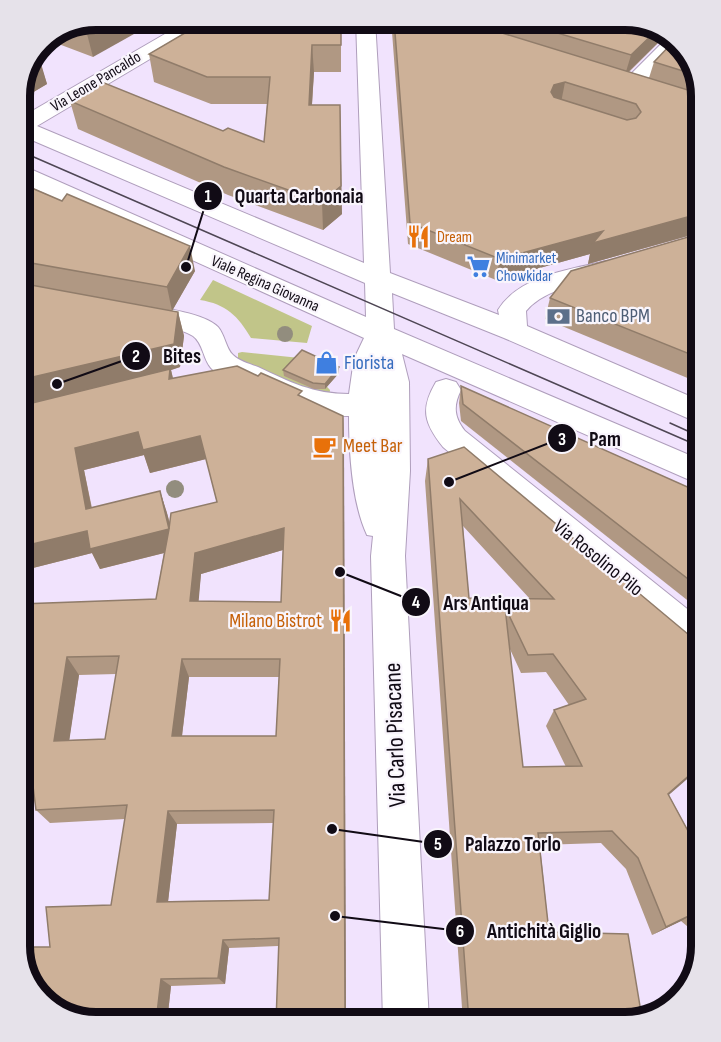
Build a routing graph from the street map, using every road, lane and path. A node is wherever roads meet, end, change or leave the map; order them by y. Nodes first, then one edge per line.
1 (185, 30) edge
2 (373, 30) edge
3 (668, 46) edge
4 (652, 93) edge
5 (30, 121) edge
6 (30, 131) edge
7 (30, 177) edge
8 (625, 264) edge
9 (377, 278) junction
10 (114, 311) edge
11 (514, 331) junction
12 (380, 334) junction
13 (213, 343) junction
14 (198, 374) edge
15 (484, 377) junction
16 (446, 390) junction
17 (364, 405) junction
18 (691, 407) edge
19 (394, 431) junction
20 (691, 468) edge
21 (388, 556) junction
22 (691, 633) edge
23 (406, 1012) edge

1 - 5 street, Via Leone Pancaldo
2 - 9 street
3 - 4 street
6 - 9 street
7 - 12 street, Viale Regina Giovanna
8 - 11 street
9 - 11 street
9 - 12 street
10 - 13 street
11 - 18 street
12 - 15 street, Viale Regina Giovanna
12 - 17 street, Via Carlo Pisacane
12 - 19 street, Via Carlo Pisacane
13 - 14 street
13 - 17 street
15 - 16 street
15 - 20 street
16 - 19 street
16 - 22 street, Via Rosolino Pilo
17 - 21 street, Via Carlo Pisacane
19 - 21 street, Via Carlo Pisacane
21 - 23 street, Via Carlo Pisacane

